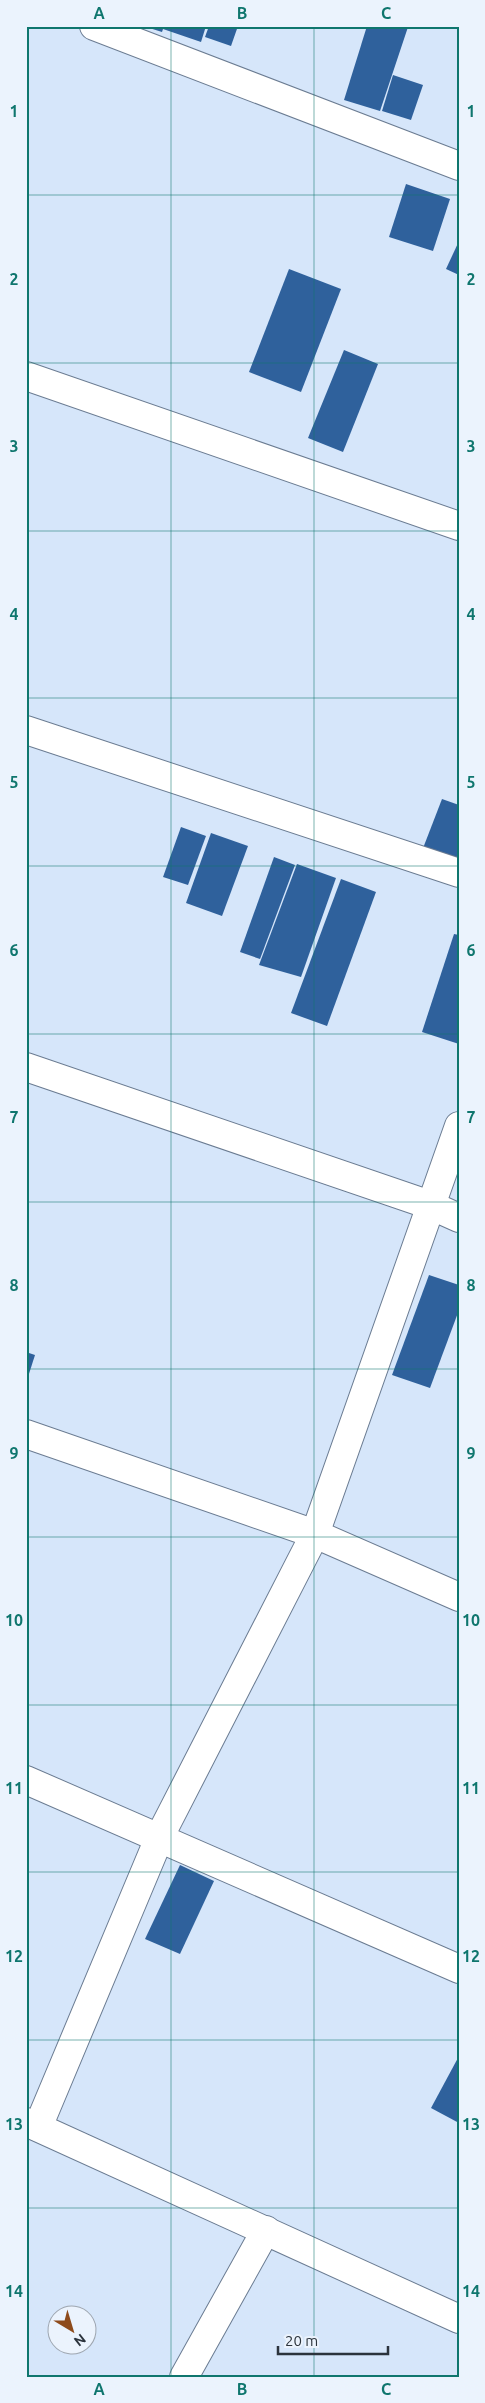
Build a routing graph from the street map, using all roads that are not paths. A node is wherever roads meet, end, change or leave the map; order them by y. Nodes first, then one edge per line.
1 (94, 26) edge
2 (459, 166) edge
3 (26, 376) edge
4 (459, 526) edge
5 (26, 730) edge
6 (459, 873) edge
7 (26, 1067) edge
8 (459, 1126) edge
9 (430, 1206) junction
10 (459, 1218) edge
11 (26, 1434) edge
12 (315, 1534) junction
13 (459, 1597) edge
14 (26, 1780) edge
15 (160, 1836) junction
16 (459, 1969) edge
17 (32, 2124) edge
18 (266, 2230) junction
19 (459, 2318) edge
20 (184, 2377) edge

1 - 2 street
3 - 4 street
5 - 6 street
7 - 9 street
8 - 9 street
9 - 10 street
9 - 12 street
11 - 12 street
12 - 13 street
12 - 15 street
14 - 15 street
15 - 16 street
15 - 17 street
17 - 18 street
18 - 19 street
18 - 20 street

